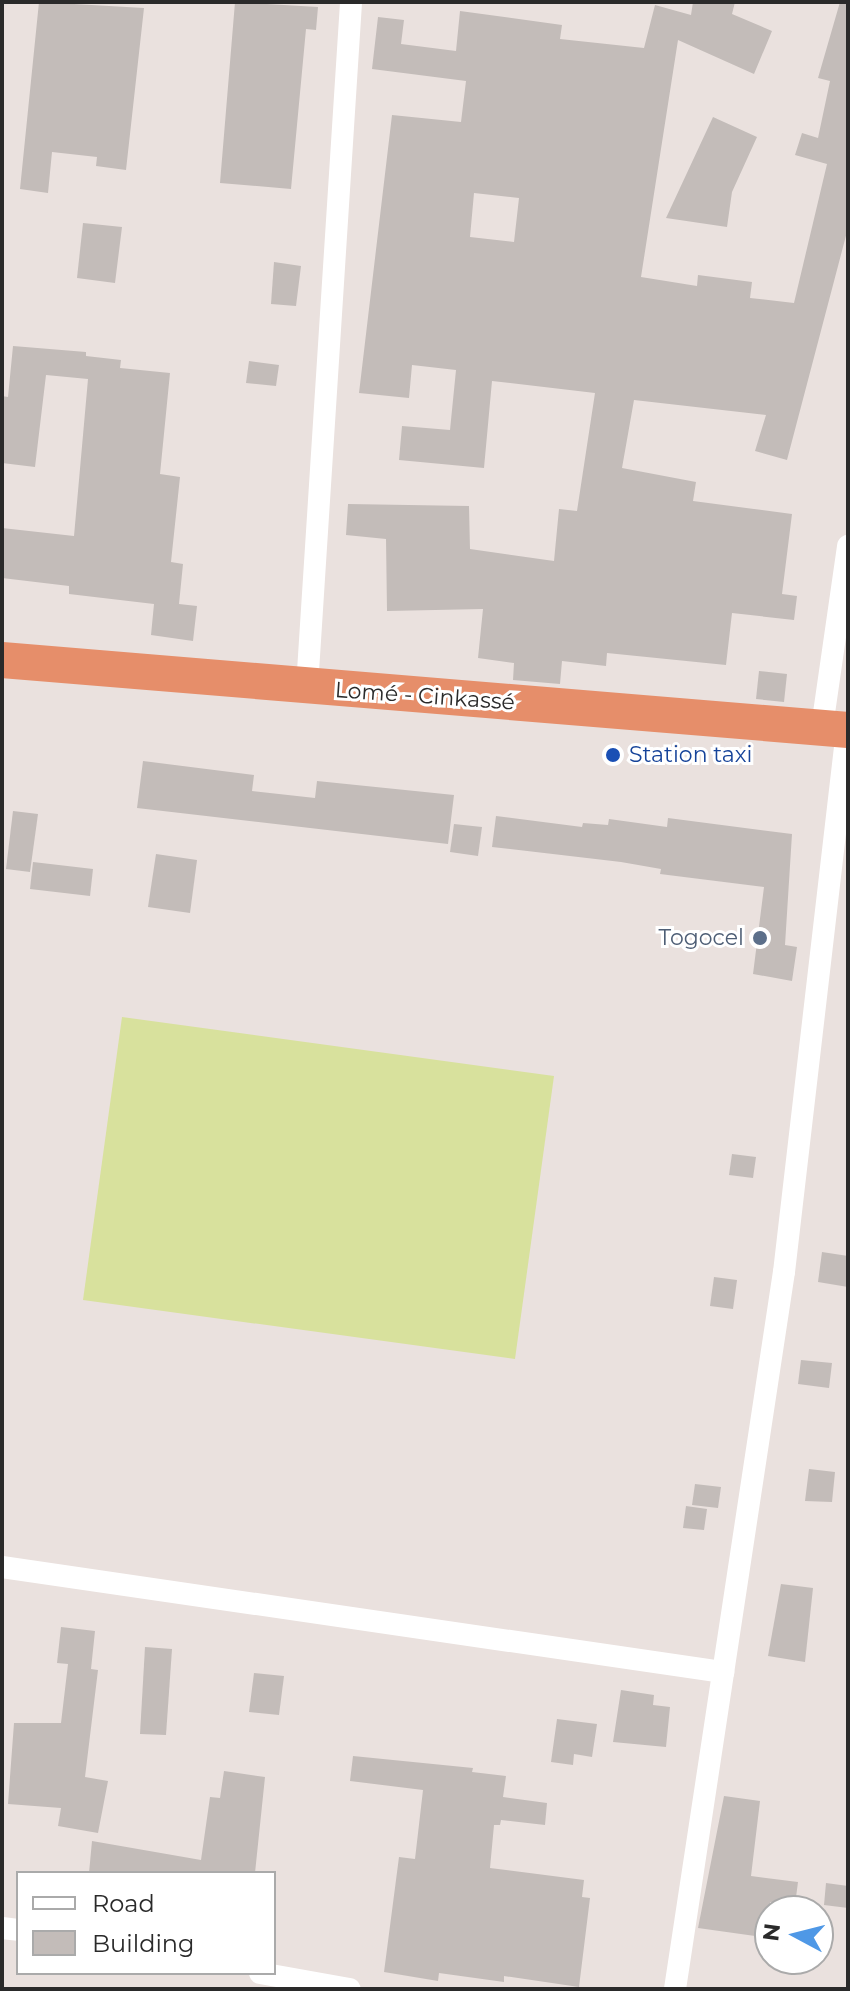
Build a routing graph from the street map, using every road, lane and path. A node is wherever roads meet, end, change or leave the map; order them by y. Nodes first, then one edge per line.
1 (351, 2) edge
2 (848, 546) edge
3 (2, 660) edge
4 (307, 687) junction
5 (839, 729) edge
6 (2, 1567) edge
7 (723, 1672) junction
8 (271, 1975) edge
9 (350, 1989) edge
10 (675, 1989) edge

1 - 4 street
2 - 5 street
3 - 4 highway, Lomé - Cinkassé
4 - 5 highway, Lomé - Cinkassé
5 - 7 street
6 - 7 street
7 - 10 street
8 - 9 street

